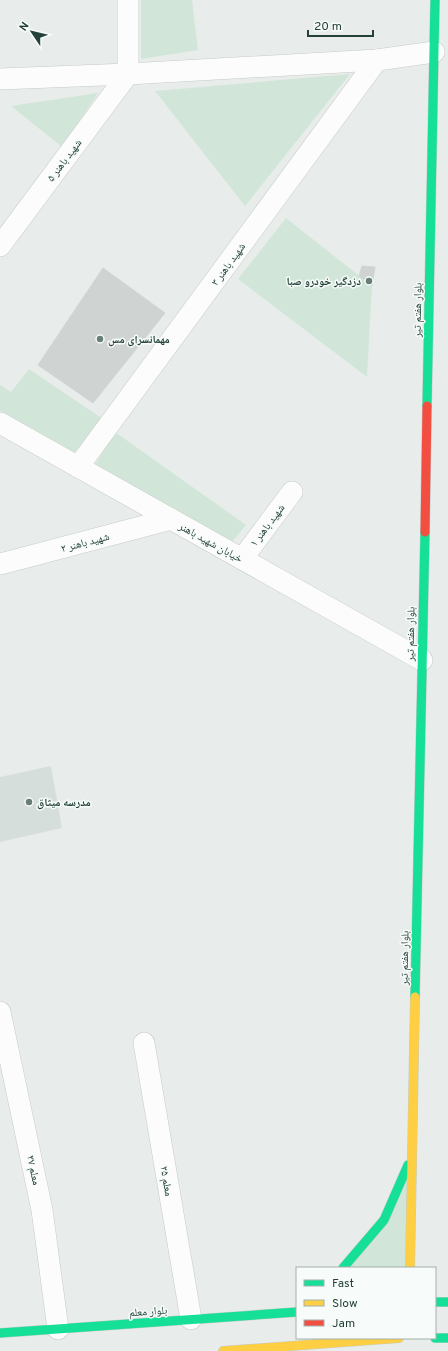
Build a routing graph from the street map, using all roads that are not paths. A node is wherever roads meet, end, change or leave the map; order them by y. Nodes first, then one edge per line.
1 (128, 0) edge
2 (435, 0) edge
3 (434, 52) junction
4 (377, 60) junction
5 (128, 74) junction
6 (0, 79) edge
7 (0, 246) edge
8 (0, 423) edge
9 (78, 467) junction
10 (292, 492) dead end
11 (171, 519) junction
12 (242, 559) junction
13 (0, 564) edge
14 (422, 660) junction
15 (0, 1012) edge
16 (144, 1043) dead end
17 (412, 1156) junction
18 (345, 1267) edge
19 (410, 1267) edge
20 (436, 1302) edge
21 (448, 1302) edge
22 (296, 1303) edge
23 (296, 1312) edge
24 (282, 1313) junction
25 (191, 1319) junction
26 (58, 1329) junction
27 (0, 1333) edge
28 (436, 1338) edge
29 (448, 1338) edge
30 (389, 1339) edge
31 (288, 1349) edge
32 (223, 1351) edge

1 - 5 street
2 - 3 main road, بلوار هفتم تیر
3 - 4 street
3 - 14 main road, بلوار هفتم تیر
4 - 5 street
4 - 9 street, شهید باهنر ۳
5 - 6 street
5 - 7 street, شهید باهنر ۵
8 - 9 street, خیابان شهید باهنر
9 - 11 street, خیابان شهید باهنر
10 - 12 street, شهید باهنر ۱
11 - 12 street, خیابان شهید باهنر
11 - 13 street, شهید باهنر ۲
12 - 14 street, خیابان شهید باهنر
14 - 17 main road, بلوار هفتم تیر
15 - 26 street, معلم ۲۷
16 - 25 street, معلم ۲۵
17 - 18 main road
17 - 19 main road, بلوار هفتم تیر
20 - 21 main road
22 - 24 main road
23 - 24 main road, بلوار معلم
24 - 25 main road, بلوار معلم
25 - 26 main road, بلوار معلم
26 - 27 main road, بلوار معلم
28 - 29 main road
30 - 31 main road
31 - 32 main road

